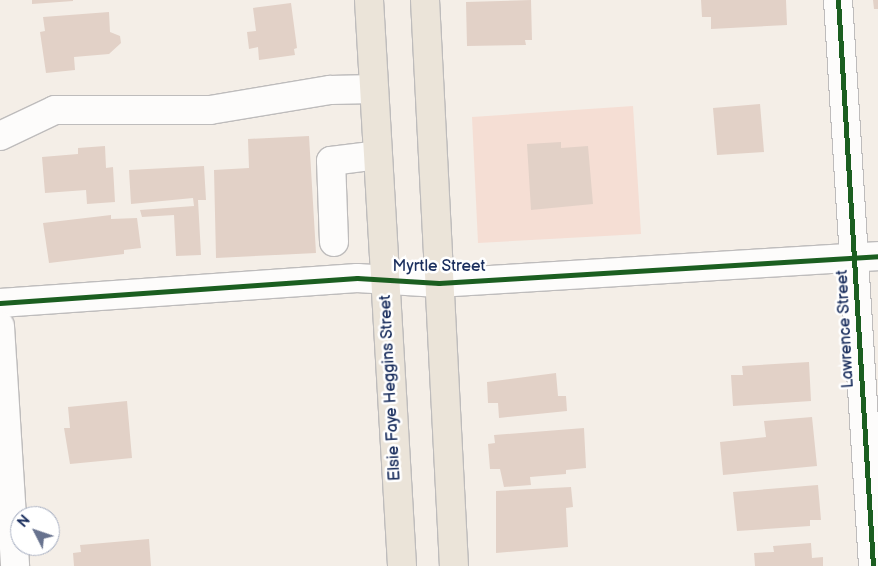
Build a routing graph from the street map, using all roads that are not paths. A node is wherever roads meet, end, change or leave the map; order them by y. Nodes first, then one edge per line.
1 (368, 0) edge
2 (425, 0) edge
3 (838, 0) edge
4 (374, 89) junction
5 (0, 136) edge
6 (378, 155) junction
7 (334, 242) dead end
8 (866, 256) edge
9 (385, 280) junction
10 (439, 283) junction
11 (0, 303) edge
12 (0, 326) edge
13 (15, 566) edge
14 (402, 566) edge
15 (454, 566) edge
16 (873, 566) edge

1 - 4 main road, Elsie Faye Heggins Street
2 - 10 main road
3 - 8 street, Lawrence Street
4 - 5 street
4 - 6 main road, Elsie Faye Heggins Street
6 - 7 street
6 - 9 main road, Elsie Faye Heggins Street
8 - 10 street, Myrtle Street
8 - 16 street, Lawrence Street
9 - 10 street, Myrtle Street
9 - 11 street, Myrtle Street
9 - 14 main road, Elsie Faye Heggins Street
10 - 15 main road
12 - 13 street

